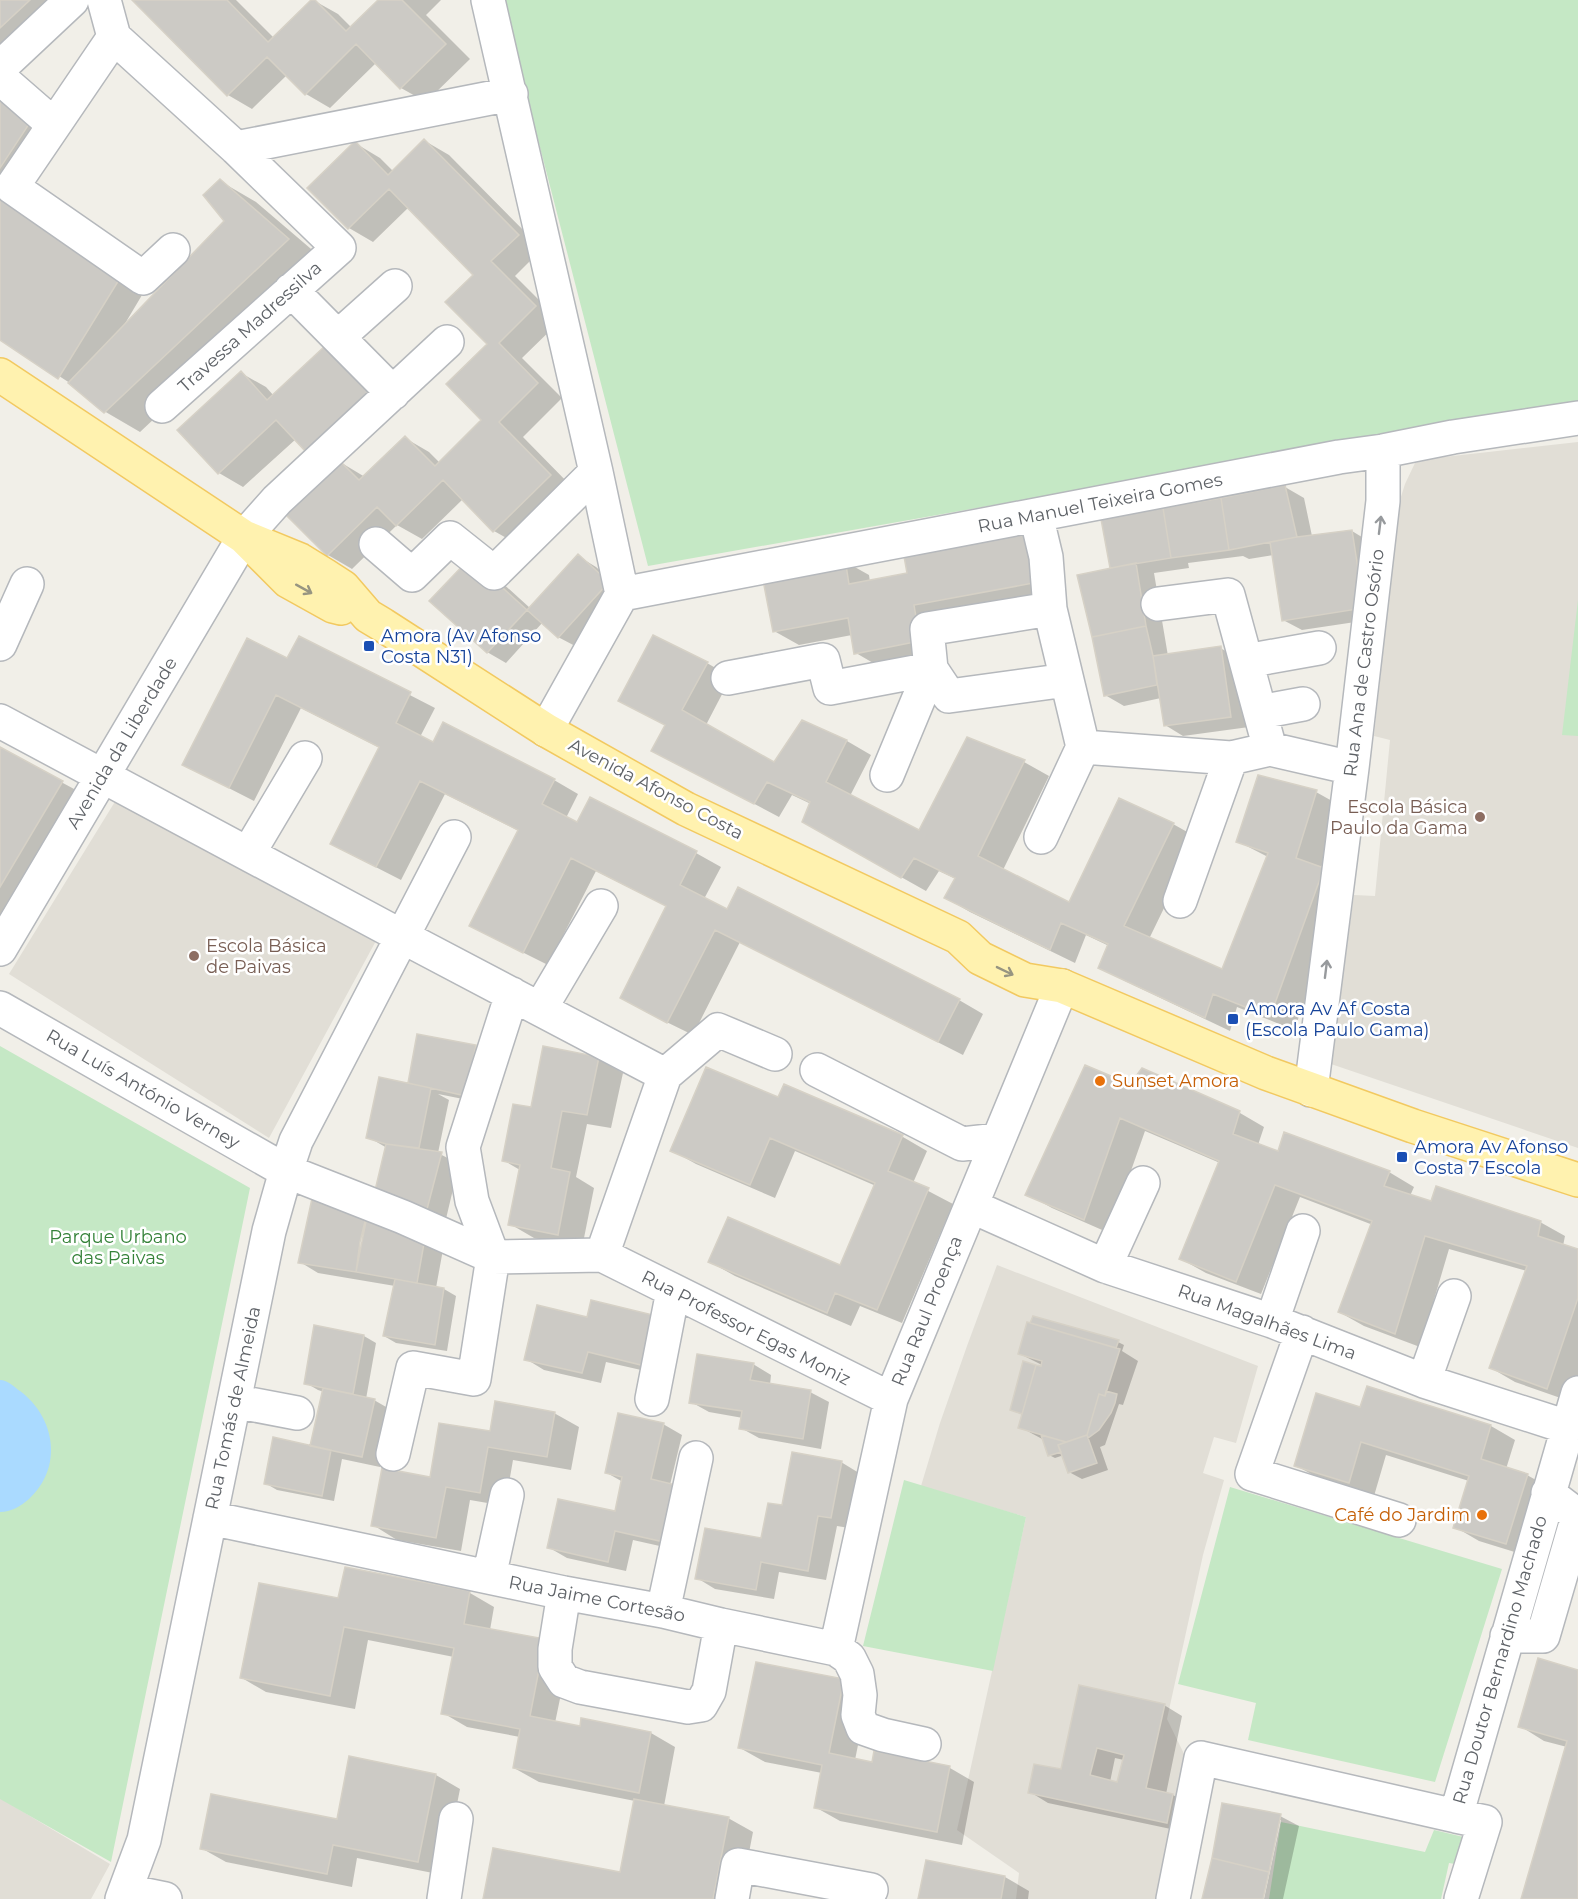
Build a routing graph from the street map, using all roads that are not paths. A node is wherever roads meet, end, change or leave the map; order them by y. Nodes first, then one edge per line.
1 (72, 0) edge
2 (104, 0) edge
3 (488, 0) edge
4 (114, 37) junction
5 (4, 69) edge
6 (511, 94) junction
7 (54, 125) junction
8 (236, 148) junction
9 (173, 250) dead end
10 (395, 285) dead end
11 (291, 290) junction
12 (338, 337) junction
13 (447, 342) dead end
14 (0, 375) edge
15 (393, 393) junction
16 (162, 406) dead end
17 (1578, 418) edge
18 (1383, 451) junction
19 (597, 472) junction
20 (1036, 515) junction
21 (244, 537) junction
22 (376, 544) dead end
23 (27, 584) dead end
24 (622, 594) junction
25 (1158, 604) dead end
26 (1050, 609) junction
27 (0, 644) edge
28 (1319, 648) dead end
29 (1246, 662) junction
30 (931, 669) junction
31 (728, 678) dead end
32 (1067, 680) junction
33 (1303, 704) dead end
34 (1260, 712) junction
35 (0, 721) edge
36 (546, 730) junction
37 (1083, 747) junction
38 (1270, 749) junction
39 (305, 758) dead end
40 (1232, 758) junction
41 (1352, 768) junction
42 (887, 775) dead end
43 (101, 776) junction
44 (454, 837) dead end
45 (1041, 837) dead end
46 (248, 854) junction
47 (1180, 901) dead end
48 (601, 906) dead end
49 (403, 937) junction
50 (0, 949) edge
51 (1062, 986) junction
52 (526, 1002) junction
53 (0, 1008) edge
54 (775, 1054) dead end
55 (817, 1070) dead end
56 (665, 1075) junction
57 (1311, 1090) junction
58 (998, 1140) junction
59 (285, 1171) junction
60 (1578, 1180) edge
61 (1143, 1183) dead end
62 (971, 1206) junction
63 (1303, 1231) dead end
64 (602, 1256) junction
65 (493, 1257) junction
66 (1105, 1266) junction
67 (673, 1291) junction
68 (1454, 1296) dead end
69 (1272, 1321) junction
70 (1302, 1332) junction
71 (1424, 1381) junction
72 (1578, 1393) edge
73 (652, 1400) dead end
74 (891, 1400) junction
75 (234, 1401) junction
76 (297, 1413) dead end
77 (1567, 1427) junction
78 (393, 1454) dead end
79 (696, 1458) dead end
80 (507, 1495) dead end
81 (210, 1518) junction
82 (1399, 1520) dead end
83 (489, 1577) junction
84 (564, 1593) junction
85 (663, 1611) junction
86 (722, 1625) junction
87 (836, 1649) junction
88 (924, 1744) dead end
89 (1456, 1816) junction
90 (456, 1819) dead end
91 (871, 1890) dead end
92 (124, 1895) edge
93 (165, 1899) edge
94 (444, 1899) edge
95 (732, 1899) edge
96 (1173, 1899) edge
97 (1461, 1899) edge

1 - 5 street
2 - 4 street
3 - 6 street
4 - 7 street
4 - 8 street
5 - 7 street
6 - 8 street
6 - 19 street
7 - 9 street
8 - 11 street, Travessa Madressilva
10 - 12 street
11 - 12 street
11 - 16 street, Travessa Madressilva
12 - 15 street
13 - 15 street, Avenida da Liberdade
14 - 21 main road, Avenida Afonso Costa
15 - 21 street, Avenida da Liberdade
17 - 18 street, Rua Manuel Teixeira Gomes
18 - 20 street, Rua Manuel Teixeira Gomes
41 -> 18 street, Rua Ana de Castro Osório
19 - 22 street
19 - 24 street
20 - 24 street, Rua Manuel Teixeira Gomes
20 - 26 street
21 - 36 main road, Avenida Afonso Costa
21 - 43 street, Avenida da Liberdade
23 - 27 street
24 - 36 street
25 - 29 street
26 - 30 street
26 - 32 street
28 - 29 street
29 - 34 street
30 - 31 street
30 - 32 street
30 - 42 street
32 - 37 street
33 - 34 street
34 - 38 street
35 - 43 street
36 - 51 main road, Avenida Afonso Costa
37 - 40 street
37 - 45 street
38 - 40 street
38 - 41 street
39 - 46 street
40 - 47 street
57 -> 41 street, Rua Ana de Castro Osório
43 - 46 street
43 - 50 street, Avenida da Liberdade
44 - 49 street
46 - 49 street
48 - 52 street
49 - 52 street
49 - 59 street, Rua Tomás de Almeida
51 - 57 main road, Avenida Afonso Costa
51 - 58 street, Rua Raul Proença
52 - 56 street
52 - 65 street
53 - 59 street, Rua Luís António Verney
54 - 56 street
55 - 58 street
56 - 64 street
57 - 60 main road, Avenida Afonso Costa
58 - 62 street, Rua Raul Proença
59 - 65 street, Rua Luís António Verney
59 - 75 street, Rua Tomás de Almeida
61 - 66 street
62 - 66 street, Rua Magalhães Lima
62 - 74 street, Rua Raul Proença
63 - 69 street
64 - 65 street, Rua Professor Egas Moniz
64 - 67 street, Rua Professor Egas Moniz
65 - 78 street
66 - 69 street, Rua Magalhães Lima
67 - 73 street
67 - 74 street, Rua Professor Egas Moniz
68 - 71 street
69 - 70 street, Rua Magalhães Lima
70 - 71 street, Rua Magalhães Lima
70 - 82 street
71 - 77 street, Rua Magalhães Lima
72 - 77 street, Rua Doutor Bernardino Machado
74 - 87 street, Rua Raul Proença
75 - 76 street
75 - 81 street, Rua Tomás de Almeida
77 - 89 street, Rua Doutor Bernardino Machado
79 - 85 street
80 - 83 street
81 - 83 street, Rua Jaime Cortesão
81 - 92 street, Rua Tomás de Almeida
83 - 84 street, Rua Jaime Cortesão
84 - 85 street, Rua Jaime Cortesão
84 - 86 street
85 - 86 street, Rua Jaime Cortesão
86 - 87 street, Rua Jaime Cortesão
87 - 88 street
89 - 96 street, Rua Doutor Bernardino Machado
89 - 97 street
90 - 94 street
91 - 95 street
92 - 93 street

